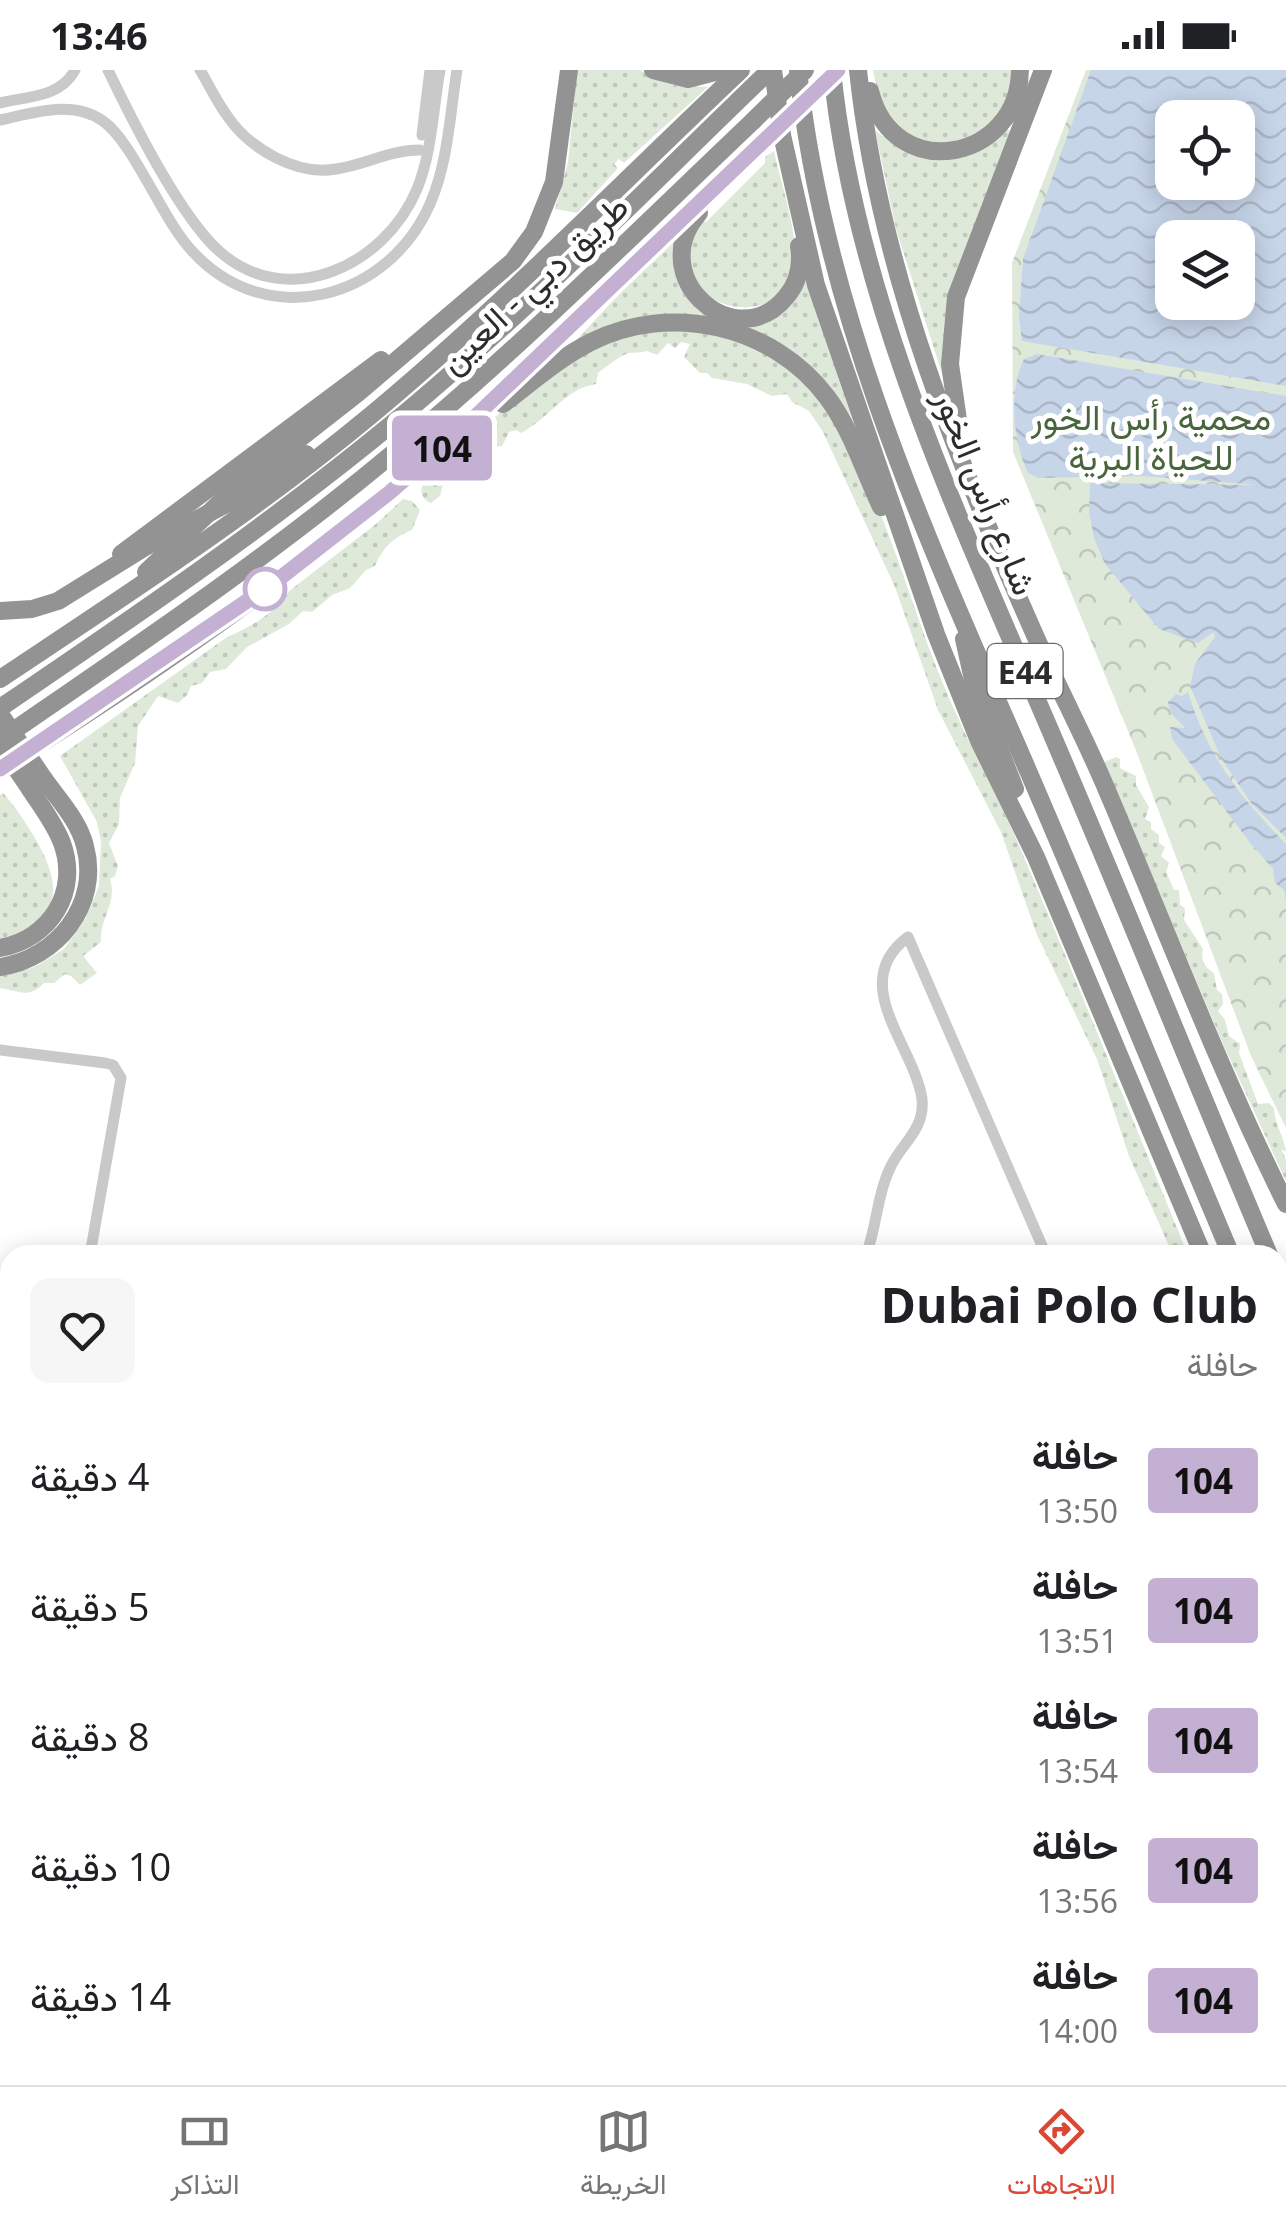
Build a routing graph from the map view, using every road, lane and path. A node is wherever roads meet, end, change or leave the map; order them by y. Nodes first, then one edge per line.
1 (75, 70) edge
2 (108, 70) edge
3 (200, 70) edge
4 (430, 70) edge
5 (440, 70) edge
6 (457, 70) edge
7 (569, 70) edge
8 (653, 70) edge
9 (724, 70) edge
10 (740, 70) edge
11 (772, 70) edge
12 (801, 70) edge
13 (835, 70) edge
14 (862, 70) edge
15 (1020, 70) edge
16 (1043, 70) edge
17 (0, 103) edge
18 (432, 114) junction
19 (0, 120) edge
20 (423, 126) junction
21 (420, 150) junction
22 (790, 173) junction
23 (719, 184) junction
24 (417, 190) junction
25 (515, 284) junction
26 (440, 322) junction
27 (456, 435) junction
28 (909, 556) junction
29 (80, 588) junction
30 (0, 611) edge
31 (964, 623) junction
32 (76, 629) junction
33 (1044, 655) junction
34 (0, 679) edge
35 (0, 711) edge
36 (0, 742) edge
37 (0, 770) edge
38 (37, 784) junction
39 (1036, 857) junction
40 (0, 948) edge
41 (0, 967) edge
42 (0, 1050) edge
43 (1286, 1204) edge
44 (92, 1245) edge
45 (869, 1245) edge
46 (1042, 1245) edge
47 (1198, 1245) edge
48 (1226, 1245) edge
49 (1265, 1245) edge

1 - 17 street
2 - 24 street
3 - 21 street
4 - 20 street
5 - 18 street
6 - 19 street
7 - 26 highway
8 - 9 highway
10 - 25 highway
11 - 22 highway
11 - 35 highway, طريق دبي - العين
12 - 31 highway, شارع رأس الخور / E44
12 - 36 highway, طريق دبي - العين, bridge
13 - 23 highway, bridge
13 - 49 highway, شارع رأس الخور / E44
14 - 15 highway
14 - 33 highway
16 - 33 highway
18 - 20 street
18 - 24 street
20 - 21 street
21 - 24 street
22 - 23 highway
22 - 28 highway
23 - 27 highway
25 - 29 highway, bridge
25 - 32 highway
26 - 29 highway, bridge
26 - 32 highway
27 - 28 highway
27 - 37 highway
28 - 39 highway
29 - 30 highway, bridge
31 - 39 highway
31 - 48 highway, شارع رأس الخور / E44
32 - 34 highway
33 - 43 highway
35 - 38 highway, bridge
36 - 38 highway, bridge
38 - 40 highway
38 - 41 highway
39 - 47 highway
42 - 44 street
45 - 46 street

